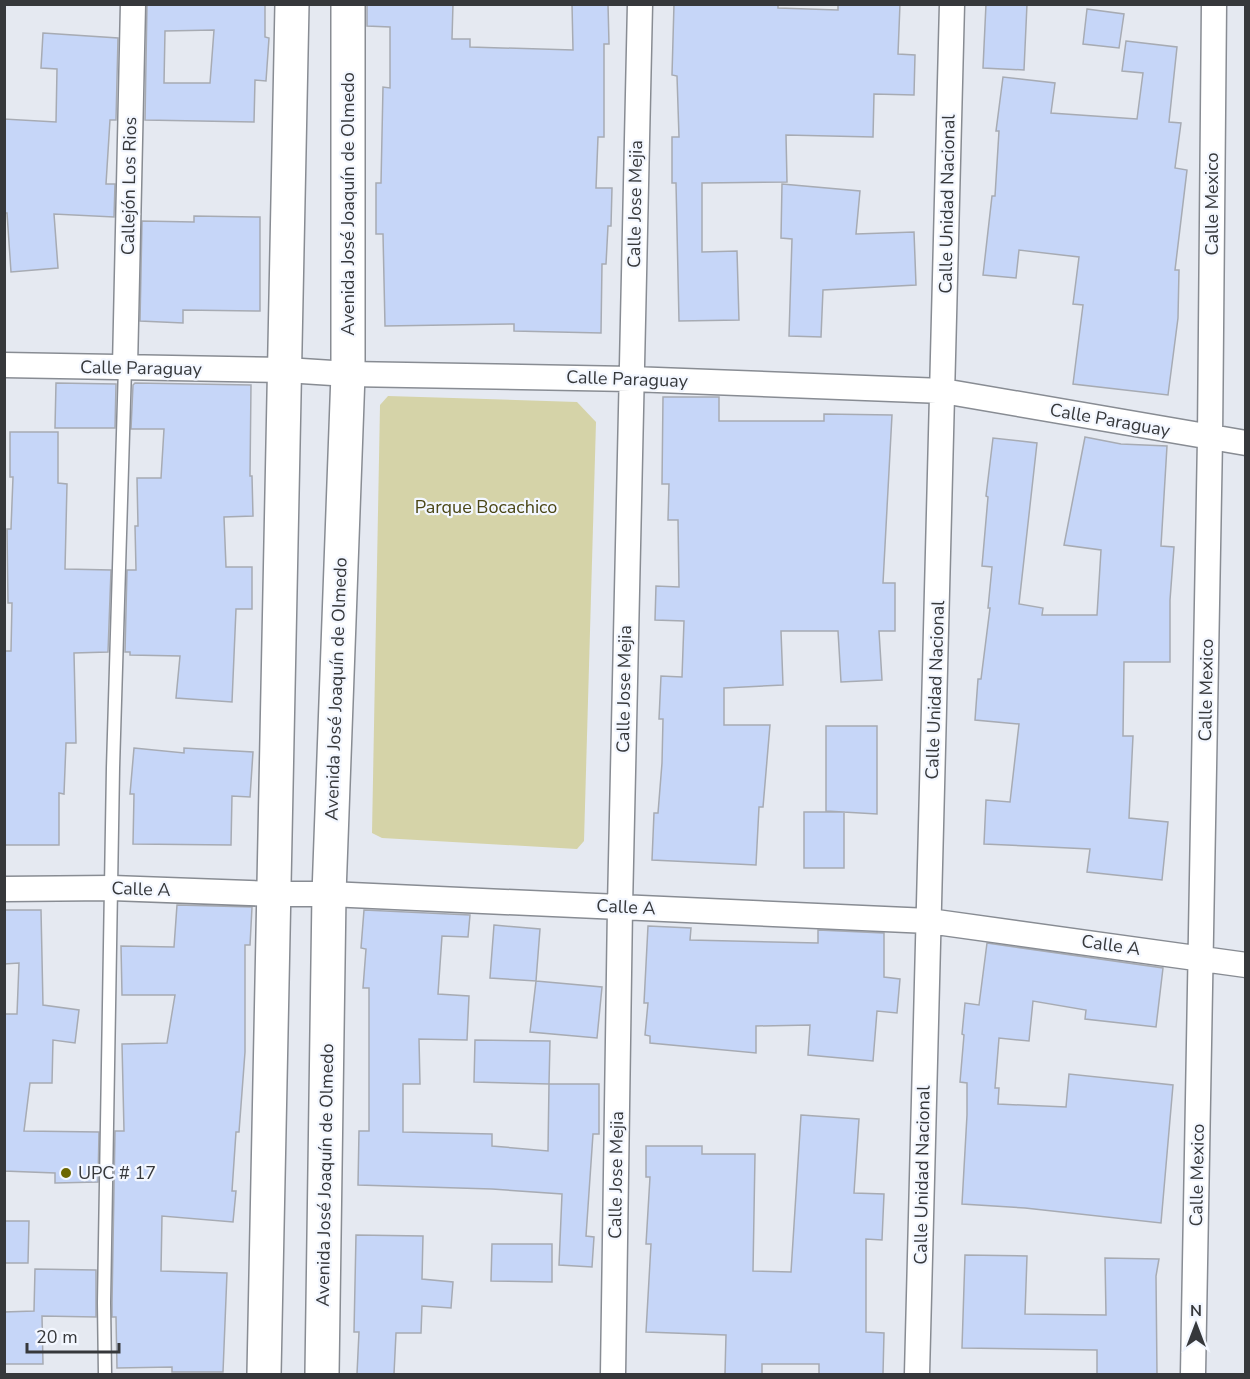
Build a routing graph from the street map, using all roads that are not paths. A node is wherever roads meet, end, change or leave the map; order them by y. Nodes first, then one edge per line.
1 (133, 4) edge
2 (292, 4) edge
3 (348, 4) edge
4 (640, 4) edge
5 (952, 4) edge
6 (1214, 4) edge
7 (4, 365) edge
8 (125, 367) junction
9 (286, 370) junction
10 (348, 374) junction
11 (631, 379) junction
12 (943, 391) junction
13 (1210, 438) junction
14 (1245, 443) edge
15 (112, 888) junction
16 (4, 889) edge
17 (273, 894) junction
18 (329, 894) junction
19 (620, 907) junction
20 (929, 921) junction
21 (1201, 957) junction
22 (1245, 964) edge
23 (105, 1374) edge
24 (264, 1374) edge
25 (322, 1374) edge
26 (613, 1374) edge
27 (917, 1374) edge
28 (1193, 1374) edge

1 - 8 street, Callejón Los Rios
2 - 9 main road
3 - 10 main road, Avenida José Joaquín de Olmedo
4 - 11 street, Calle Jose Mejia
5 - 12 street, Calle Unidad Nacional
6 - 13 street, Calle Mexico
7 - 8 street, Calle Paraguay
8 - 9 street, Calle Paraguay
8 - 15 lane
9 - 10 street, Calle Paraguay
9 - 17 main road
10 - 11 street, Calle Paraguay
10 - 18 main road, Avenida José Joaquín de Olmedo
11 - 12 street, Calle Paraguay
11 - 19 street, Calle Jose Mejia
12 - 13 street, Calle Paraguay
12 - 20 street, Calle Unidad Nacional
13 - 14 street, Calle Paraguay
13 - 21 street, Calle Mexico
15 - 16 street, Calle A
15 - 17 street, Calle A
15 - 23 lane
17 - 18 street, Calle A
17 - 24 main road
18 - 19 street, Calle A
18 - 25 main road, Avenida José Joaquín de Olmedo
19 - 20 street, Calle A
19 - 26 street, Calle Jose Mejia
20 - 21 street, Calle A
20 - 27 street, Calle Unidad Nacional
21 - 22 street, Calle A
21 - 28 street, Calle Mexico

